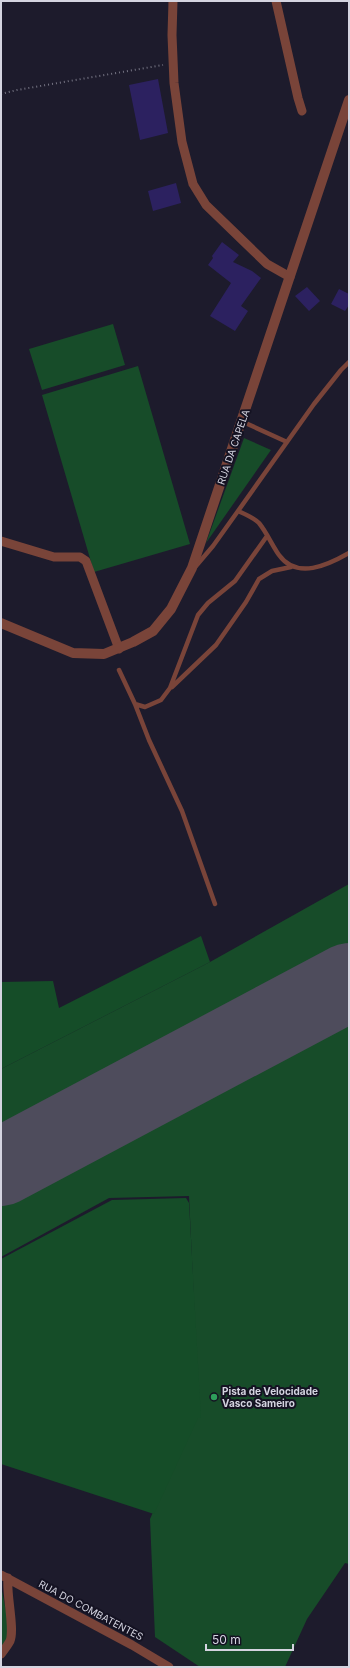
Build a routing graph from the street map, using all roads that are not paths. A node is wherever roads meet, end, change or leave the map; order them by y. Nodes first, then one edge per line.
1 (173, 1) edge
2 (276, 1) edge
3 (349, 100) edge
4 (302, 111) dead end
5 (290, 277) junction
6 (349, 362) edge
7 (241, 421) junction
8 (287, 442) junction
9 (238, 511) junction
10 (267, 536) junction
11 (1, 540) edge
12 (349, 553) edge
13 (291, 567) junction
14 (190, 572) junction
15 (1, 623) edge
16 (119, 649) junction
17 (119, 670) dead end
18 (170, 688) junction
19 (135, 704) junction
20 (215, 904) dead end
21 (4, 1576) edge
22 (1, 1654) edge
23 (169, 1667) edge

1 - 5 street
2 - 4 street
3 - 5 street, RUA DA CAPELA
5 - 7 street, RUA DA CAPELA
6 - 8 lane
7 - 8 lane
7 - 14 street, RUA DA CAPELA
8 - 9 lane
9 - 10 lane
9 - 14 lane
10 - 13 lane
10 - 18 lane
11 - 16 street
12 - 13 lane
13 - 18 lane
14 - 16 street, RUA DA CAPELA
15 - 16 street, RUA DA CAPELA
17 - 19 lane
18 - 19 lane
19 - 20 lane
21 - 22 street
21 - 23 street, RUA DO COMBATENTES

